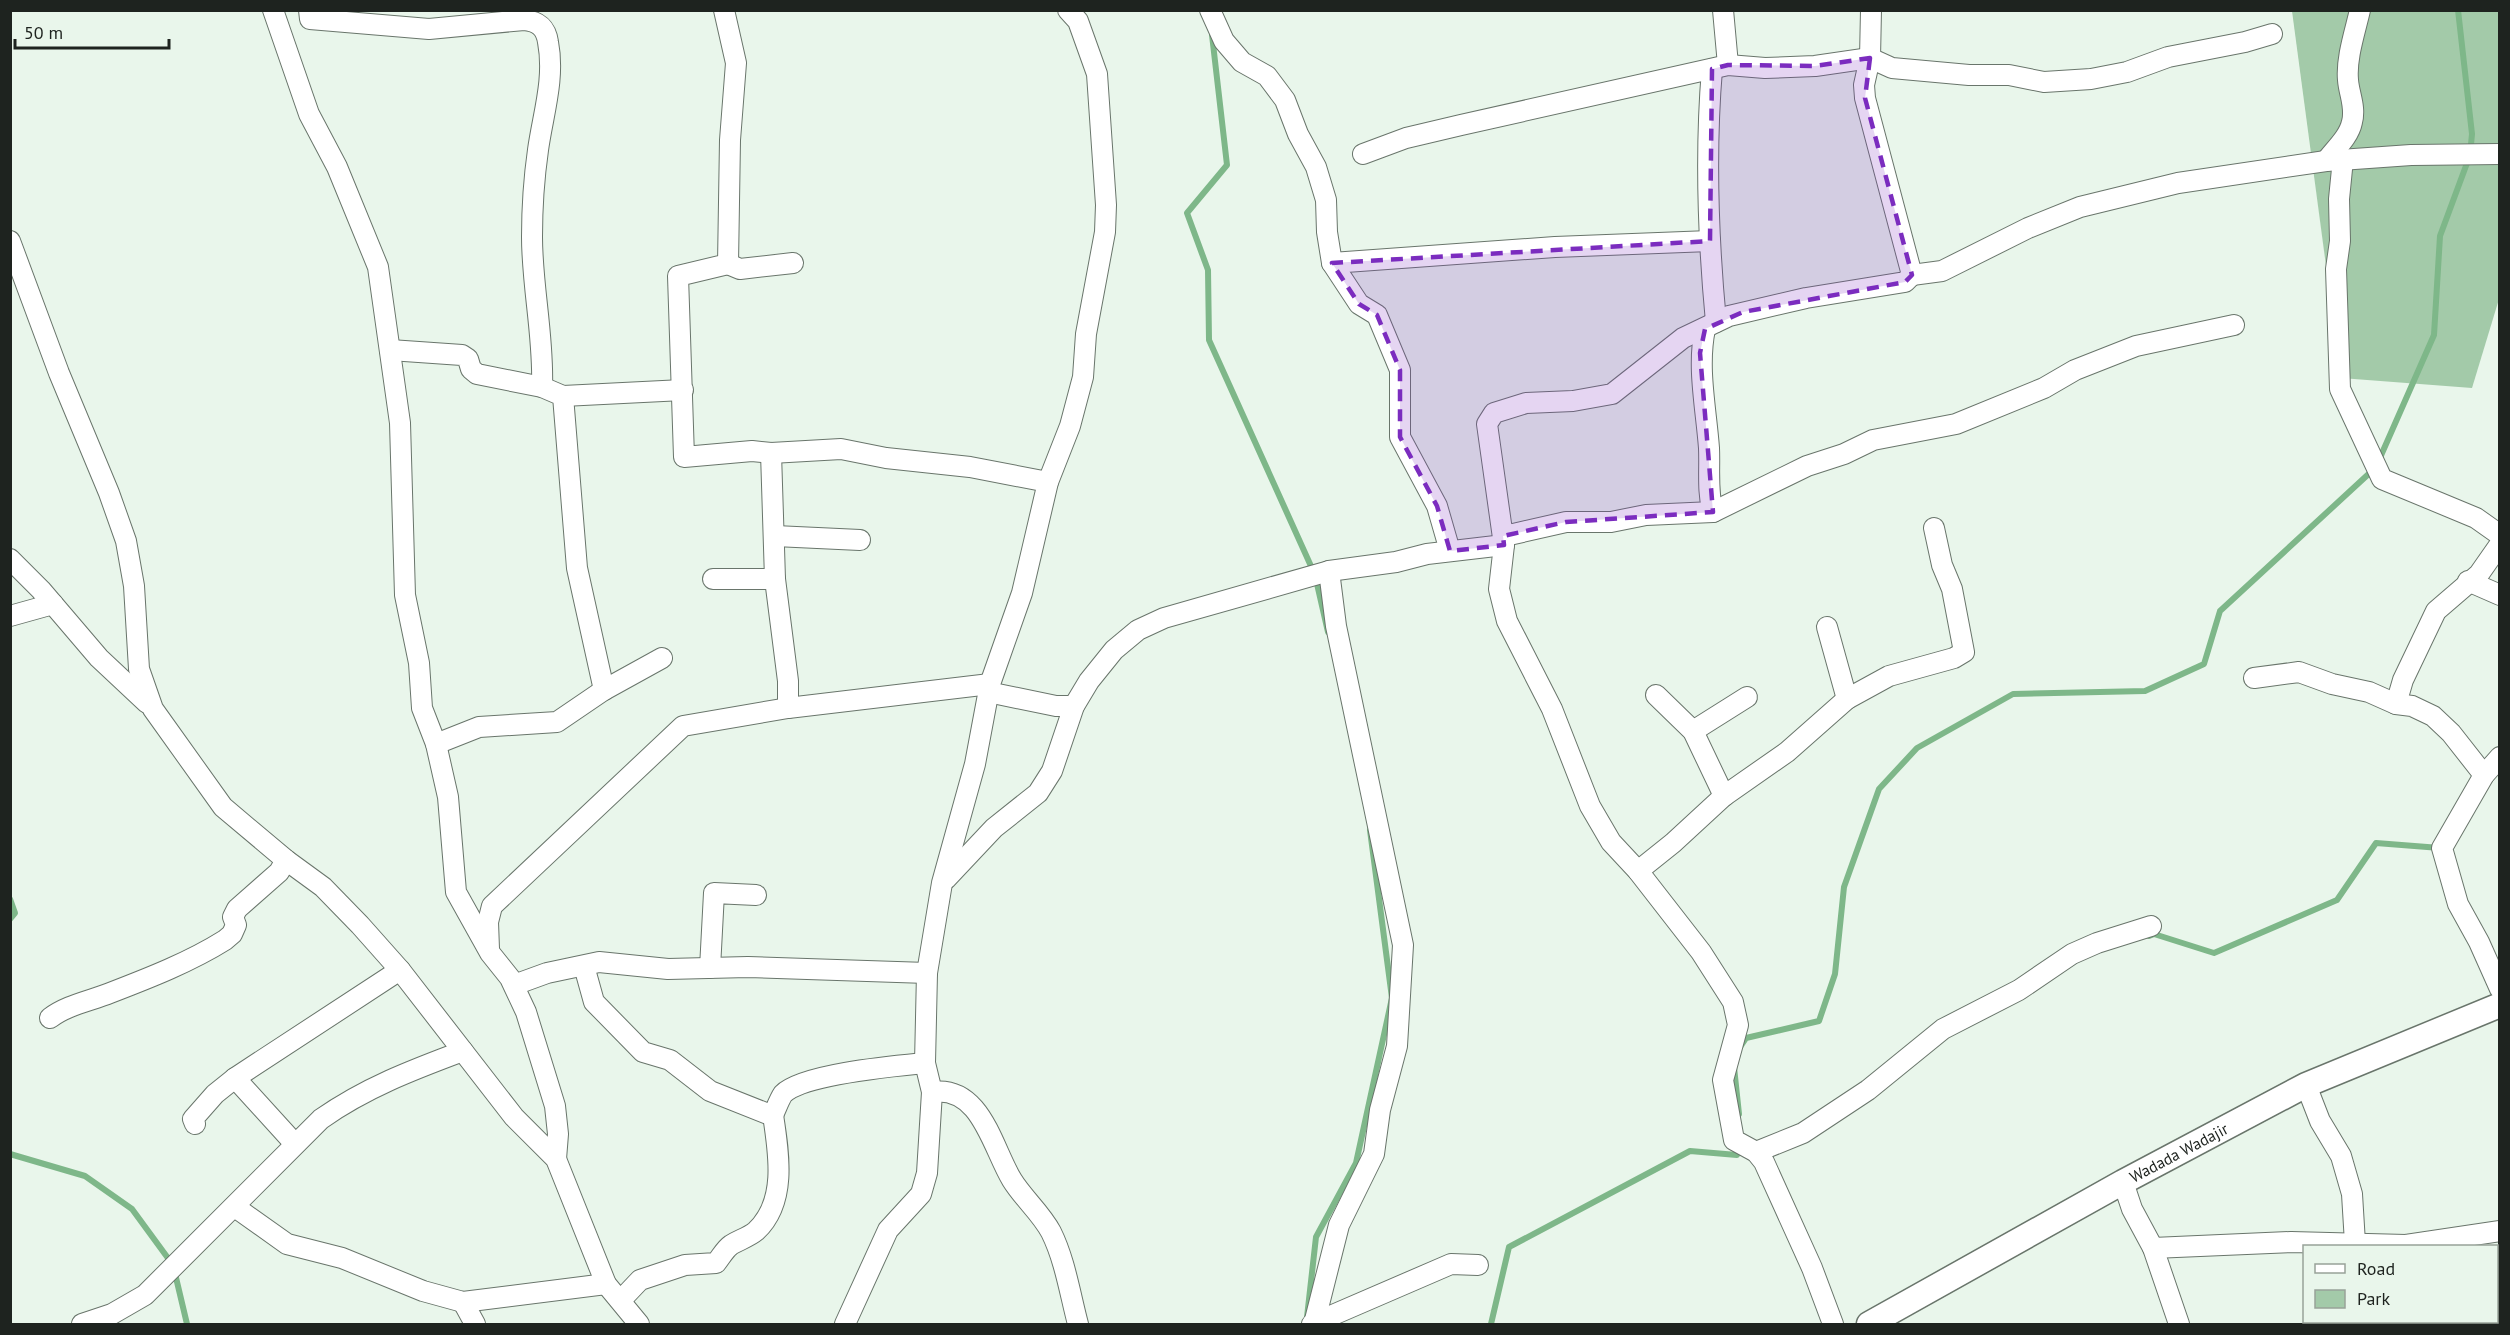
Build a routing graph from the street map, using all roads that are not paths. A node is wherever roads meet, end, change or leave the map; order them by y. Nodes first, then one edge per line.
1 (273, 10) edge
2 (309, 10) edge
3 (724, 10) edge
4 (1068, 10) edge
5 (1210, 10) edge
6 (1723, 10) edge
7 (1870, 10) edge
8 (2360, 10) edge
9 (524, 15) edge
10 (429, 20) edge
11 (2272, 34) dead end
12 (1870, 58) junction
13 (1720, 67) junction
14 (1363, 154) dead end
15 (2499, 154) edge
16 (2335, 160) junction
17 (10, 241) edge
18 (1710, 241) junction
19 (793, 263) dead end
20 (1332, 263) junction
21 (728, 264) junction
22 (1912, 275) junction
23 (1711, 325) junction
24 (2234, 325) dead end
25 (390, 350) junction
26 (542, 387) junction
27 (683, 390) junction
28 (563, 396) junction
29 (771, 453) junction
30 (1048, 482) junction
31 (1713, 512) junction
32 (1934, 528) dead end
33 (2499, 535) edge
34 (775, 536) junction
35 (1503, 538) junction
36 (860, 540) dead end
37 (2499, 544) edge
38 (1450, 551) junction
39 (10, 559) edge
40 (1329, 571) junction
41 (712, 579) dead end
42 (775, 579) junction
43 (2468, 581) junction
44 (2499, 595) edge
45 (53, 604) junction
46 (10, 616) edge
47 (1827, 627) dead end
48 (662, 658) dead end
49 (2254, 678) dead end
50 (989, 688) junction
51 (604, 690) junction
52 (1656, 695) dead end
53 (1747, 697) dead end
54 (1847, 699) junction
55 (2396, 704) junction
56 (1074, 706) junction
57 (788, 708) junction
58 (153, 709) junction
59 (1693, 731) junction
60 (436, 744) junction
61 (2499, 757) edge
62 (2484, 775) junction
63 (1724, 796) junction
64 (286, 860) junction
65 (1638, 871) junction
66 (942, 883) junction
67 (756, 895) dead end
68 (2151, 926) dead end
69 (490, 953) junction
70 (584, 966) junction
71 (710, 968) junction
72 (400, 970) junction
73 (927, 974) junction
74 (514, 985) junction
75 (2499, 989) edge
76 (2499, 1005) edge
77 (50, 1018) dead end
78 (463, 1051) junction
79 (925, 1063) junction
80 (235, 1078) junction
81 (2306, 1085) junction
82 (932, 1092) junction
83 (773, 1116) junction
84 (195, 1124) dead end
85 (295, 1144) junction
86 (1755, 1152) junction
87 (556, 1159) junction
88 (2123, 1182) junction
89 (236, 1208) junction
90 (2499, 1231) edge
91 (2355, 1243) junction
92 (2153, 1248) junction
93 (1478, 1265) dead end
94 (606, 1284) junction
95 (621, 1300) junction
96 (464, 1302) junction
97 (82, 1324) edge
98 (475, 1324) edge
99 (639, 1324) edge
100 (845, 1324) edge
101 (1078, 1324) edge
102 (1313, 1324) edge
103 (1833, 1324) edge
104 (1869, 1324) edge
105 (2179, 1324) edge

1 - 25 street
2 - 10 street
3 - 21 street
4 - 30 street
5 - 20 street
6 - 13 street
7 - 12 street
8 - 16 street
9 - 10 street
9 - 26 street
11 - 12 street
12 - 13 street
12 - 22 street
13 - 14 street
13 - 18 street
15 - 16 street
16 - 22 street
16 - 33 street
17 - 58 street
18 - 20 street
18 - 23 street
19 - 21 street
20 - 38 street
21 - 27 street
22 - 23 street
23 - 31 street
23 - 35 street
24 - 31 street
25 - 26 street
25 - 60 street
26 - 28 street
27 - 28 street
27 - 29 street
28 - 51 street
29 - 30 street
29 - 34 street
30 - 50 street
31 - 35 street
32 - 54 street
34 - 36 street
34 - 42 street
35 - 38 street
35 - 65 street
37 - 43 street
38 - 40 street
39 - 45 street
40 - 56 street
40 - 102 street
41 - 42 street
42 - 57 street
43 - 44 street
43 - 55 street
45 - 46 street
45 - 58 street
47 - 54 street
48 - 51 street
49 - 55 street
50 - 56 street
50 - 57 street
50 - 66 street
51 - 60 street
52 - 59 street
53 - 59 street
54 - 63 street
55 - 62 street
56 - 66 street
57 - 69 street
58 - 64 street
59 - 63 street
60 - 69 street
61 - 62 street
62 - 75 street
63 - 65 street
64 - 72 street
64 - 77 street
65 - 86 street
66 - 73 street
67 - 71 street
68 - 86 street
69 - 74 street
70 - 71 street
70 - 74 street
70 - 83 street
71 - 73 street
72 - 78 street
72 - 80 street
73 - 79 street
74 - 87 street
76 - 81 street, Wadada Wadajir
78 - 85 street
78 - 87 street
79 - 82 street
79 - 83 street
80 - 84 street
80 - 85 street
81 - 88 street, Wadada Wadajir
81 - 91 street
82 - 100 street
82 - 101 street
83 - 95 street
85 - 89 street
86 - 103 street
87 - 94 street
88 - 92 street
88 - 104 street, Wadada Wadajir
89 - 96 street
89 - 97 street
90 - 91 street
91 - 92 street
92 - 105 street
93 - 102 street
94 - 95 street
94 - 96 street
95 - 99 street
96 - 98 street

